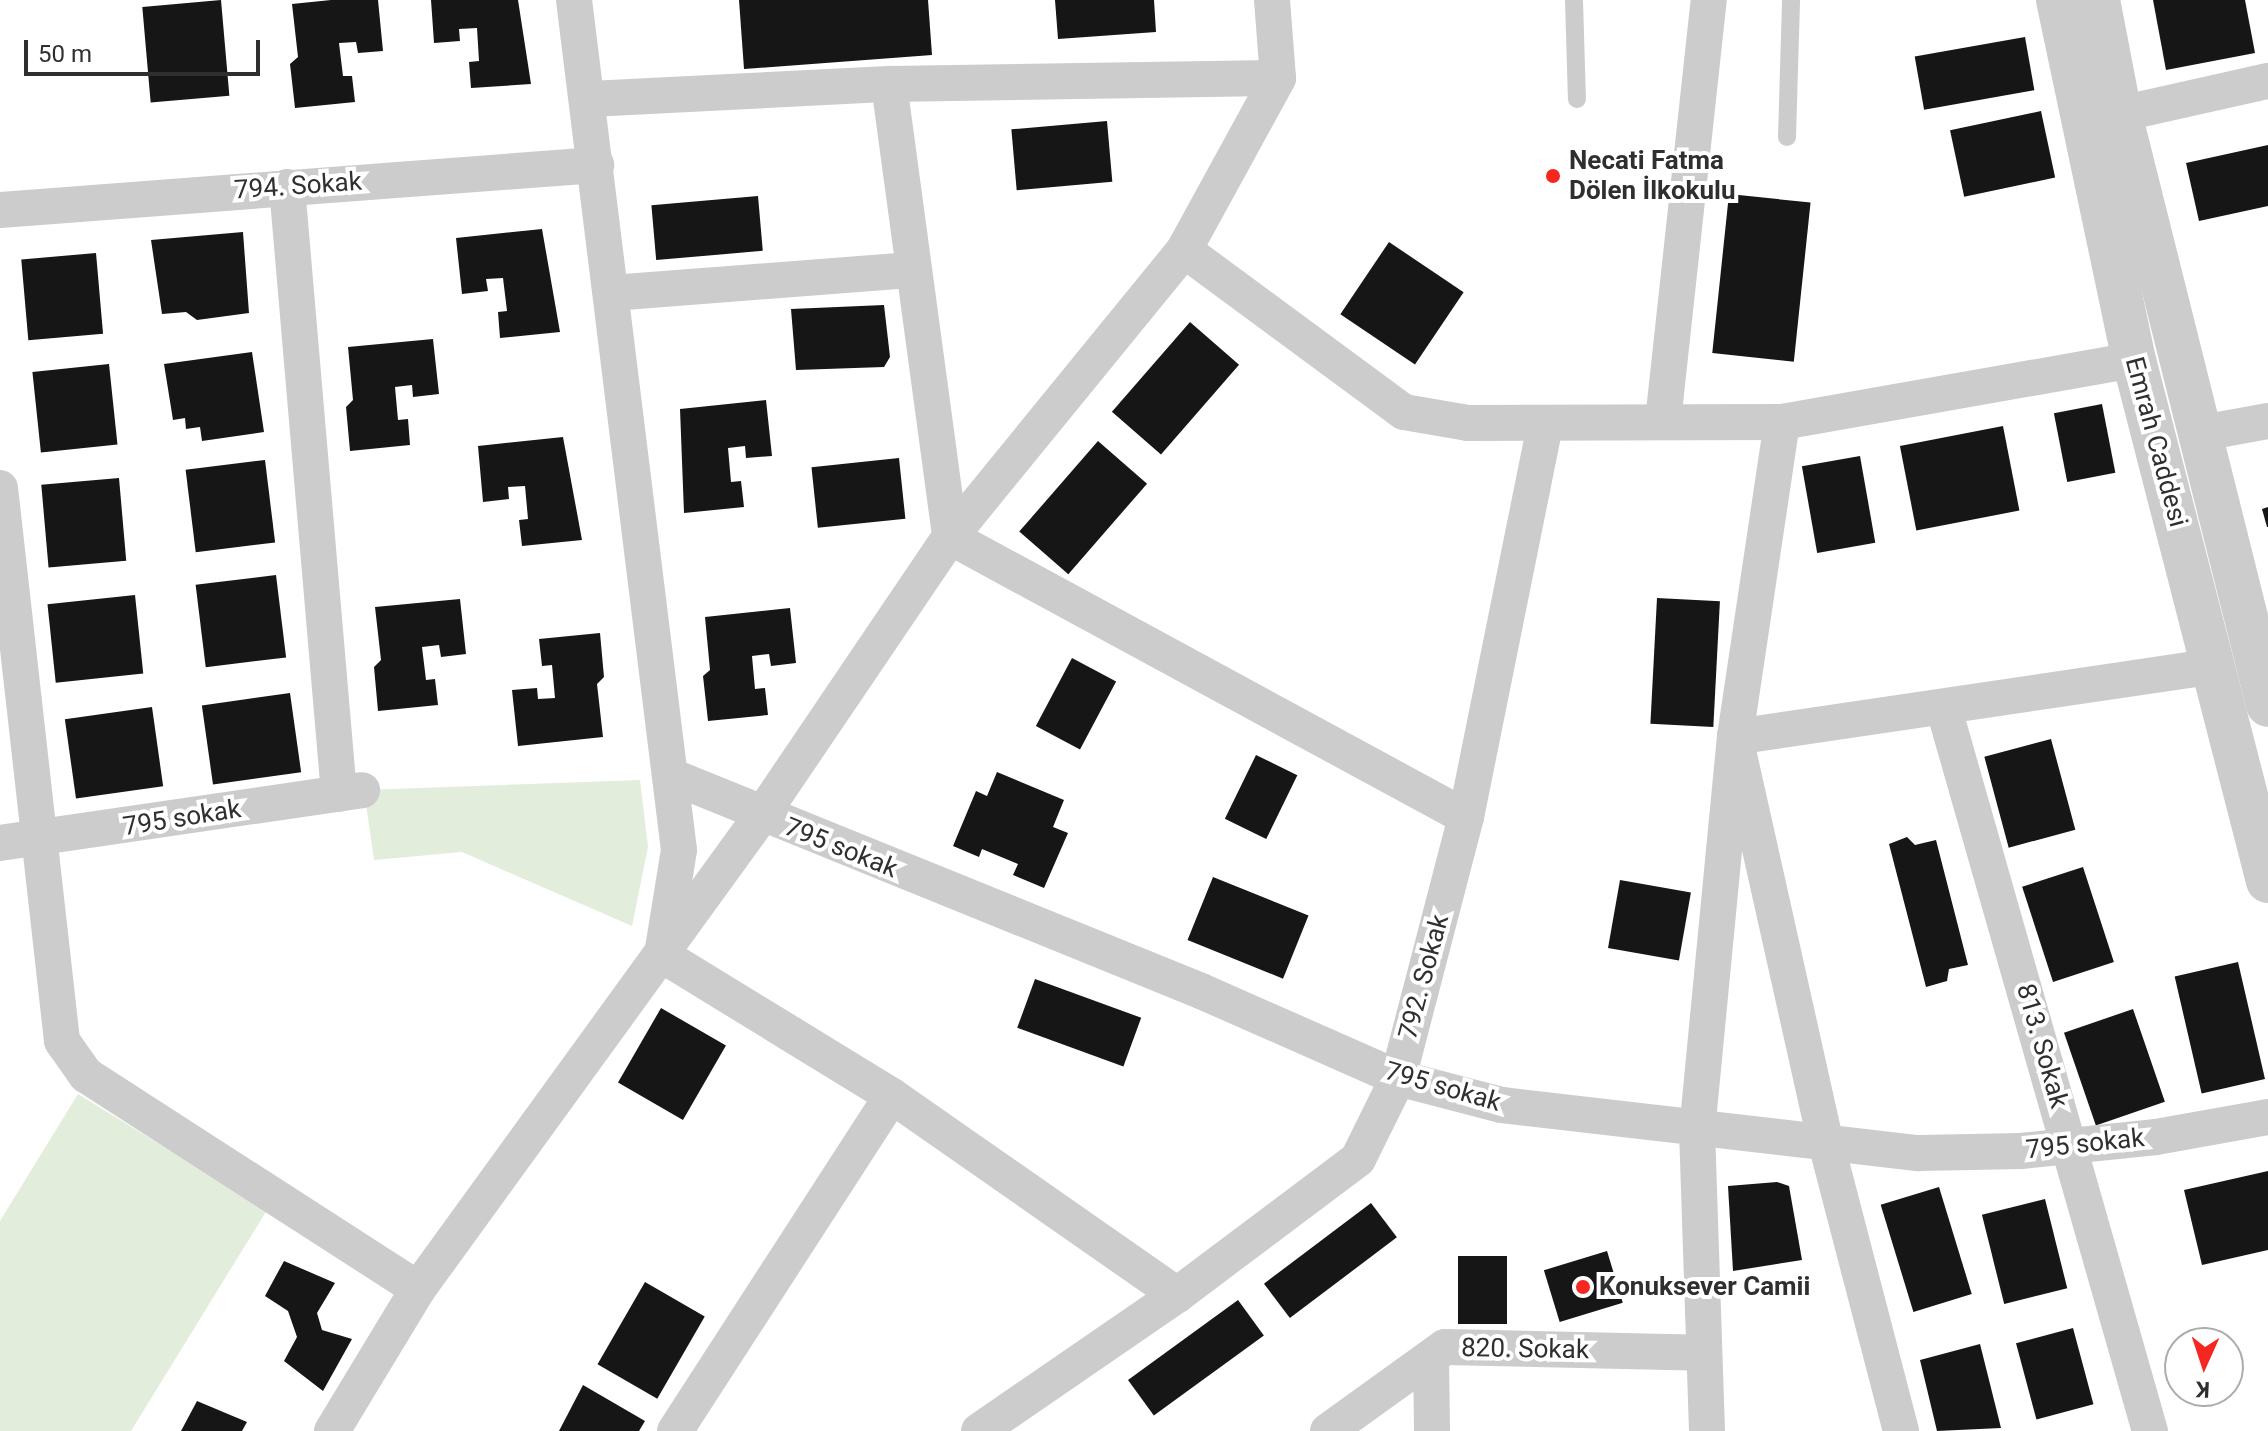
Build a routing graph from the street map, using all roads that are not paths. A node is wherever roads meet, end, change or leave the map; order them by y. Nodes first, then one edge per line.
1 (574, 0) edge
2 (1272, 0) edge
3 (1574, 0) edge
4 (1709, 0) edge
5 (1791, 0) edge
6 (2058, 0) edge
7 (2098, 0) edge
8 (1278, 78) junction
9 (2268, 81) edge
10 (889, 84) junction
11 (590, 99) junction
12 (1577, 99) dead end
13 (2120, 114) junction
14 (1787, 137) dead end
15 (596, 165) junction
16 (287, 187) junction
17 (0, 210) edge
18 (1184, 250) junction
19 (913, 270) junction
20 (612, 293) junction
21 (2134, 360) junction
22 (1663, 421) junction
23 (2268, 421) edge
24 (1782, 422) junction
25 (1545, 425) junction
26 (2202, 433) junction
27 (0, 488) edge
28 (3, 525) edge
29 (950, 537) junction
30 (2215, 666) junction
31 (2268, 705) edge
32 (1944, 709) junction
33 (1735, 737) junction
34 (671, 776) junction
35 (761, 816) junction
36 (1466, 817) junction
37 (37, 840) junction
38 (0, 843) edge
39 (2268, 881) edge
40 (662, 955) junction
41 (1398, 1078) junction
42 (892, 1096) junction
43 (2268, 1117) edge
44 (1697, 1131) junction
45 (1826, 1143) junction
46 (2071, 1145) junction
47 (418, 1289) junction
48 (1177, 1295) junction
49 (1702, 1353) junction
50 (1431, 1358) junction
51 (332, 1431) edge
52 (675, 1431) edge
53 (979, 1431) edge
54 (1328, 1431) edge
55 (1432, 1431) edge
56 (1707, 1431) edge
57 (1901, 1431) edge
58 (2150, 1431) edge

1 - 11 street
2 - 8 street
3 - 12 lane
4 - 22 street
5 - 14 lane
6 - 21 street, Emrah Caddesi
7 - 13 street, Emrah Caddesi
8 - 10 street
8 - 18 street
9 - 13 street
10 - 11 street
10 - 19 street
11 - 15 street
13 - 26 street, Emrah Caddesi
15 - 16 street, 794. Sokak
15 - 20 street
16 - 17 street, 794. Sokak
16 - 37 street, 795 sokak
18 - 25 street
18 - 29 street
19 - 20 street
19 - 29 street
20 - 34 street
21 - 24 street
21 - 30 street, Emrah Caddesi
22 - 24 street
22 - 25 street
23 - 26 street
24 - 33 street
25 - 36 street, 792. Sokak
26 - 31 street, Emrah Caddesi
27 - 28 street
28 - 37 street
29 - 35 street
29 - 36 street
30 - 32 street
30 - 39 street, Emrah Caddesi
32 - 33 street
32 - 46 street, 813. Sokak
33 - 44 street
33 - 45 street
34 - 35 street, 795 sokak
34 - 40 street
35 - 40 street
35 - 41 street, 795 sokak
36 - 41 street, 792. Sokak
37 - 38 street, 795 sokak
37 - 47 street
40 - 42 street
40 - 47 street
41 - 44 street, 795 sokak
41 - 48 street, 792. Sokak
42 - 48 street
42 - 52 street
43 - 46 street, 795 sokak
44 - 45 street, 795 sokak
44 - 49 street
45 - 46 street, 795 sokak
45 - 57 street
46 - 58 street, 813. Sokak
47 - 51 street
48 - 53 street, 792. Sokak
49 - 50 street, 820. Sokak
49 - 56 street
50 - 54 street, 820. Sokak
50 - 55 street

